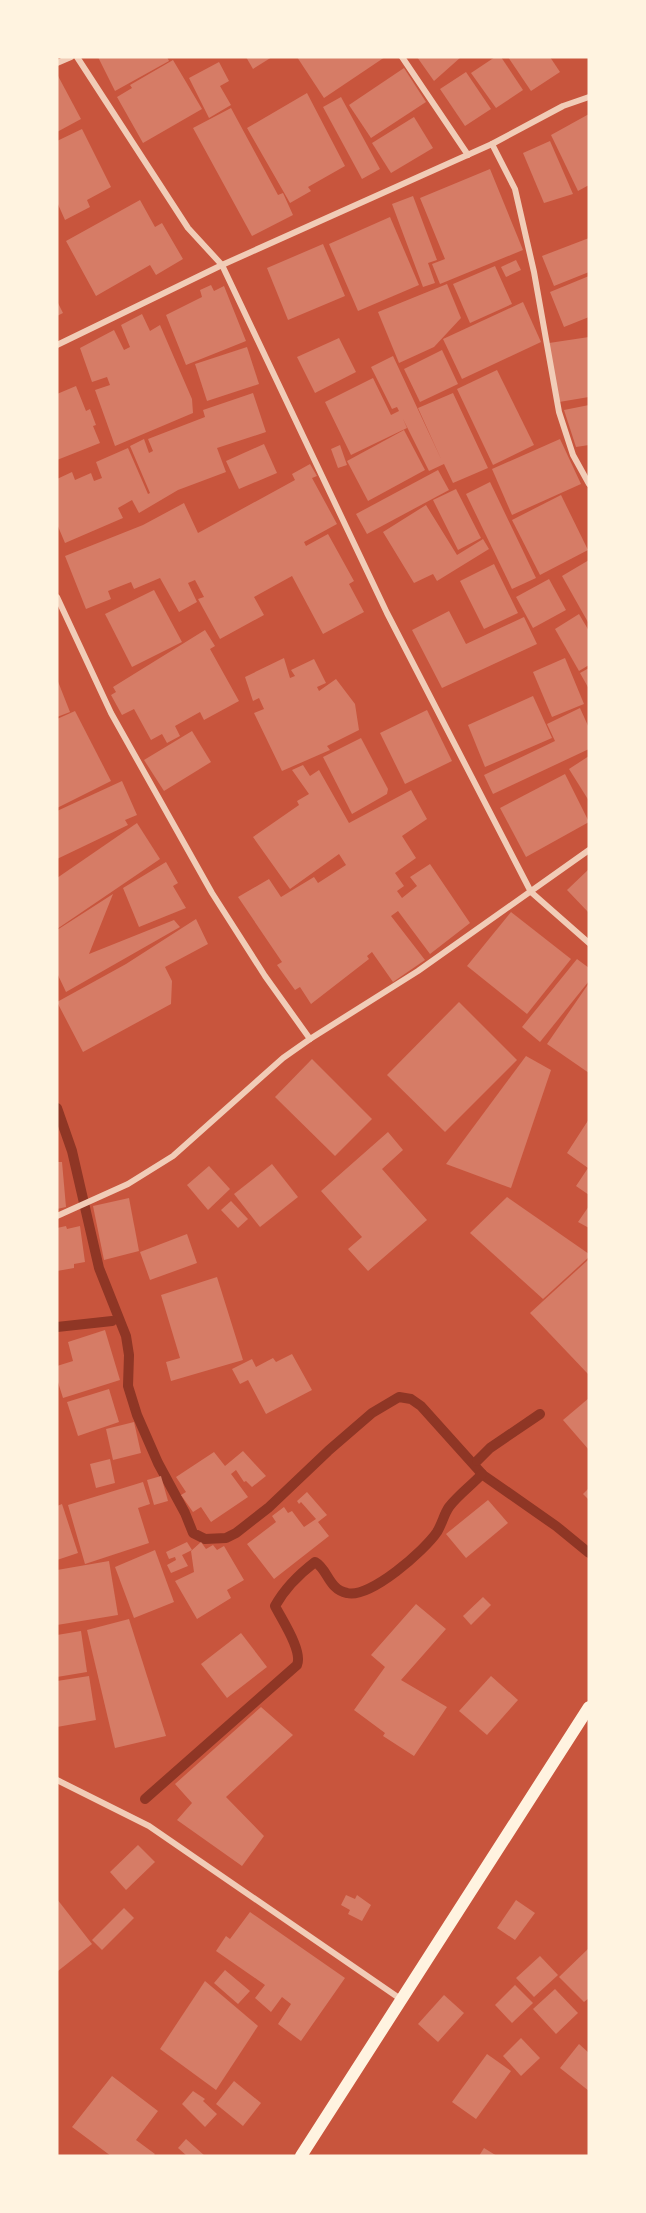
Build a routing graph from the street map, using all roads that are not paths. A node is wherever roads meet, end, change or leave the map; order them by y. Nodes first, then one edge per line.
1 (71, 57) edge
2 (77, 57) edge
3 (402, 57) edge
4 (57, 63) edge
5 (589, 97) edge
6 (492, 144) junction
7 (468, 155) junction
8 (222, 265) junction
9 (57, 345) edge
10 (589, 484) edge
11 (57, 597) edge
12 (589, 850) edge
13 (531, 892) junction
14 (589, 943) edge
15 (310, 1039) junction
16 (57, 1216) edge
17 (589, 1707) edge
18 (57, 1780) edge
19 (403, 2000) junction
20 (301, 2156) edge

1 - 4 street
2 - 8 street
3 - 7 street
5 - 6 street
6 - 7 street
6 - 10 street
7 - 8 street
8 - 9 street
8 - 13 street
11 - 15 street
12 - 13 street
13 - 14 street
13 - 15 street
15 - 16 street
17 - 19 main road
18 - 19 street
19 - 20 main road

